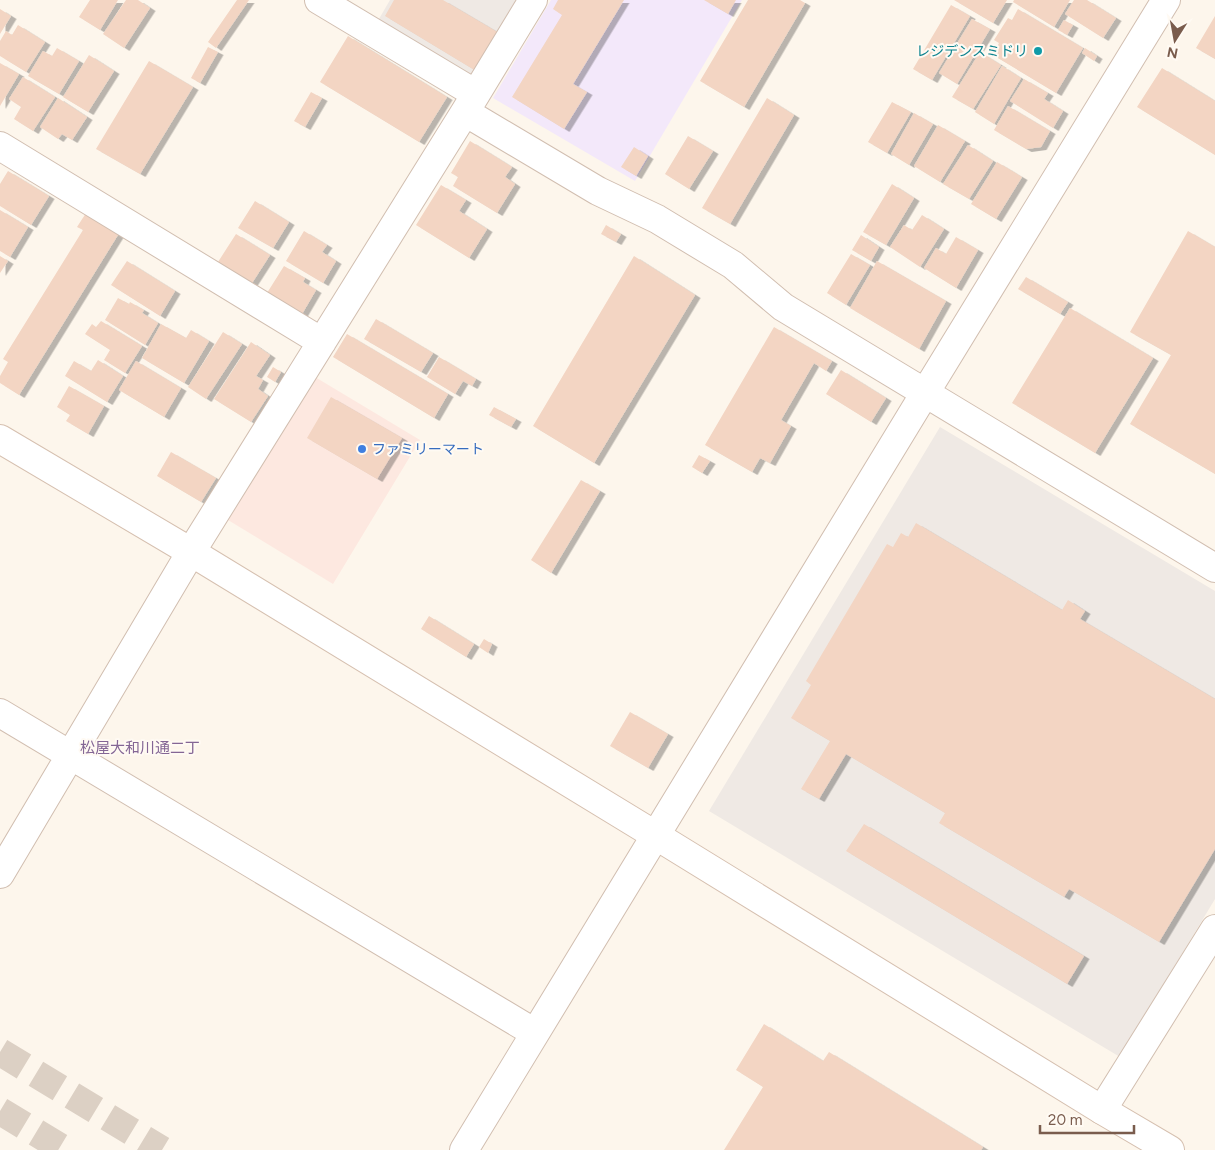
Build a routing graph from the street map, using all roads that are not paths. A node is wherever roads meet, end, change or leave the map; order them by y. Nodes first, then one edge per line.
1 (319, 0) edge
2 (533, 0) edge
3 (1166, 0) edge
4 (471, 103) junction
5 (0, 146) edge
6 (322, 342) junction
7 (925, 393) junction
8 (0, 439) edge
9 (191, 552) junction
10 (1215, 568) edge
11 (0, 714) edge
12 (70, 756) junction
13 (655, 835) junction
14 (0, 874) edge
15 (1215, 929) edge
16 (535, 1033) junction
17 (1102, 1110) junction
18 (464, 1150) edge
19 (1170, 1150) edge

1 - 4 street
2 - 4 street
3 - 7 street
4 - 6 street
4 - 7 street
5 - 6 street
6 - 9 street
7 - 10 street
7 - 13 street
8 - 9 street
9 - 12 street
9 - 13 street
11 - 12 street
12 - 14 street
12 - 16 street
13 - 16 street
13 - 17 street
15 - 17 street
16 - 18 street
17 - 19 street

